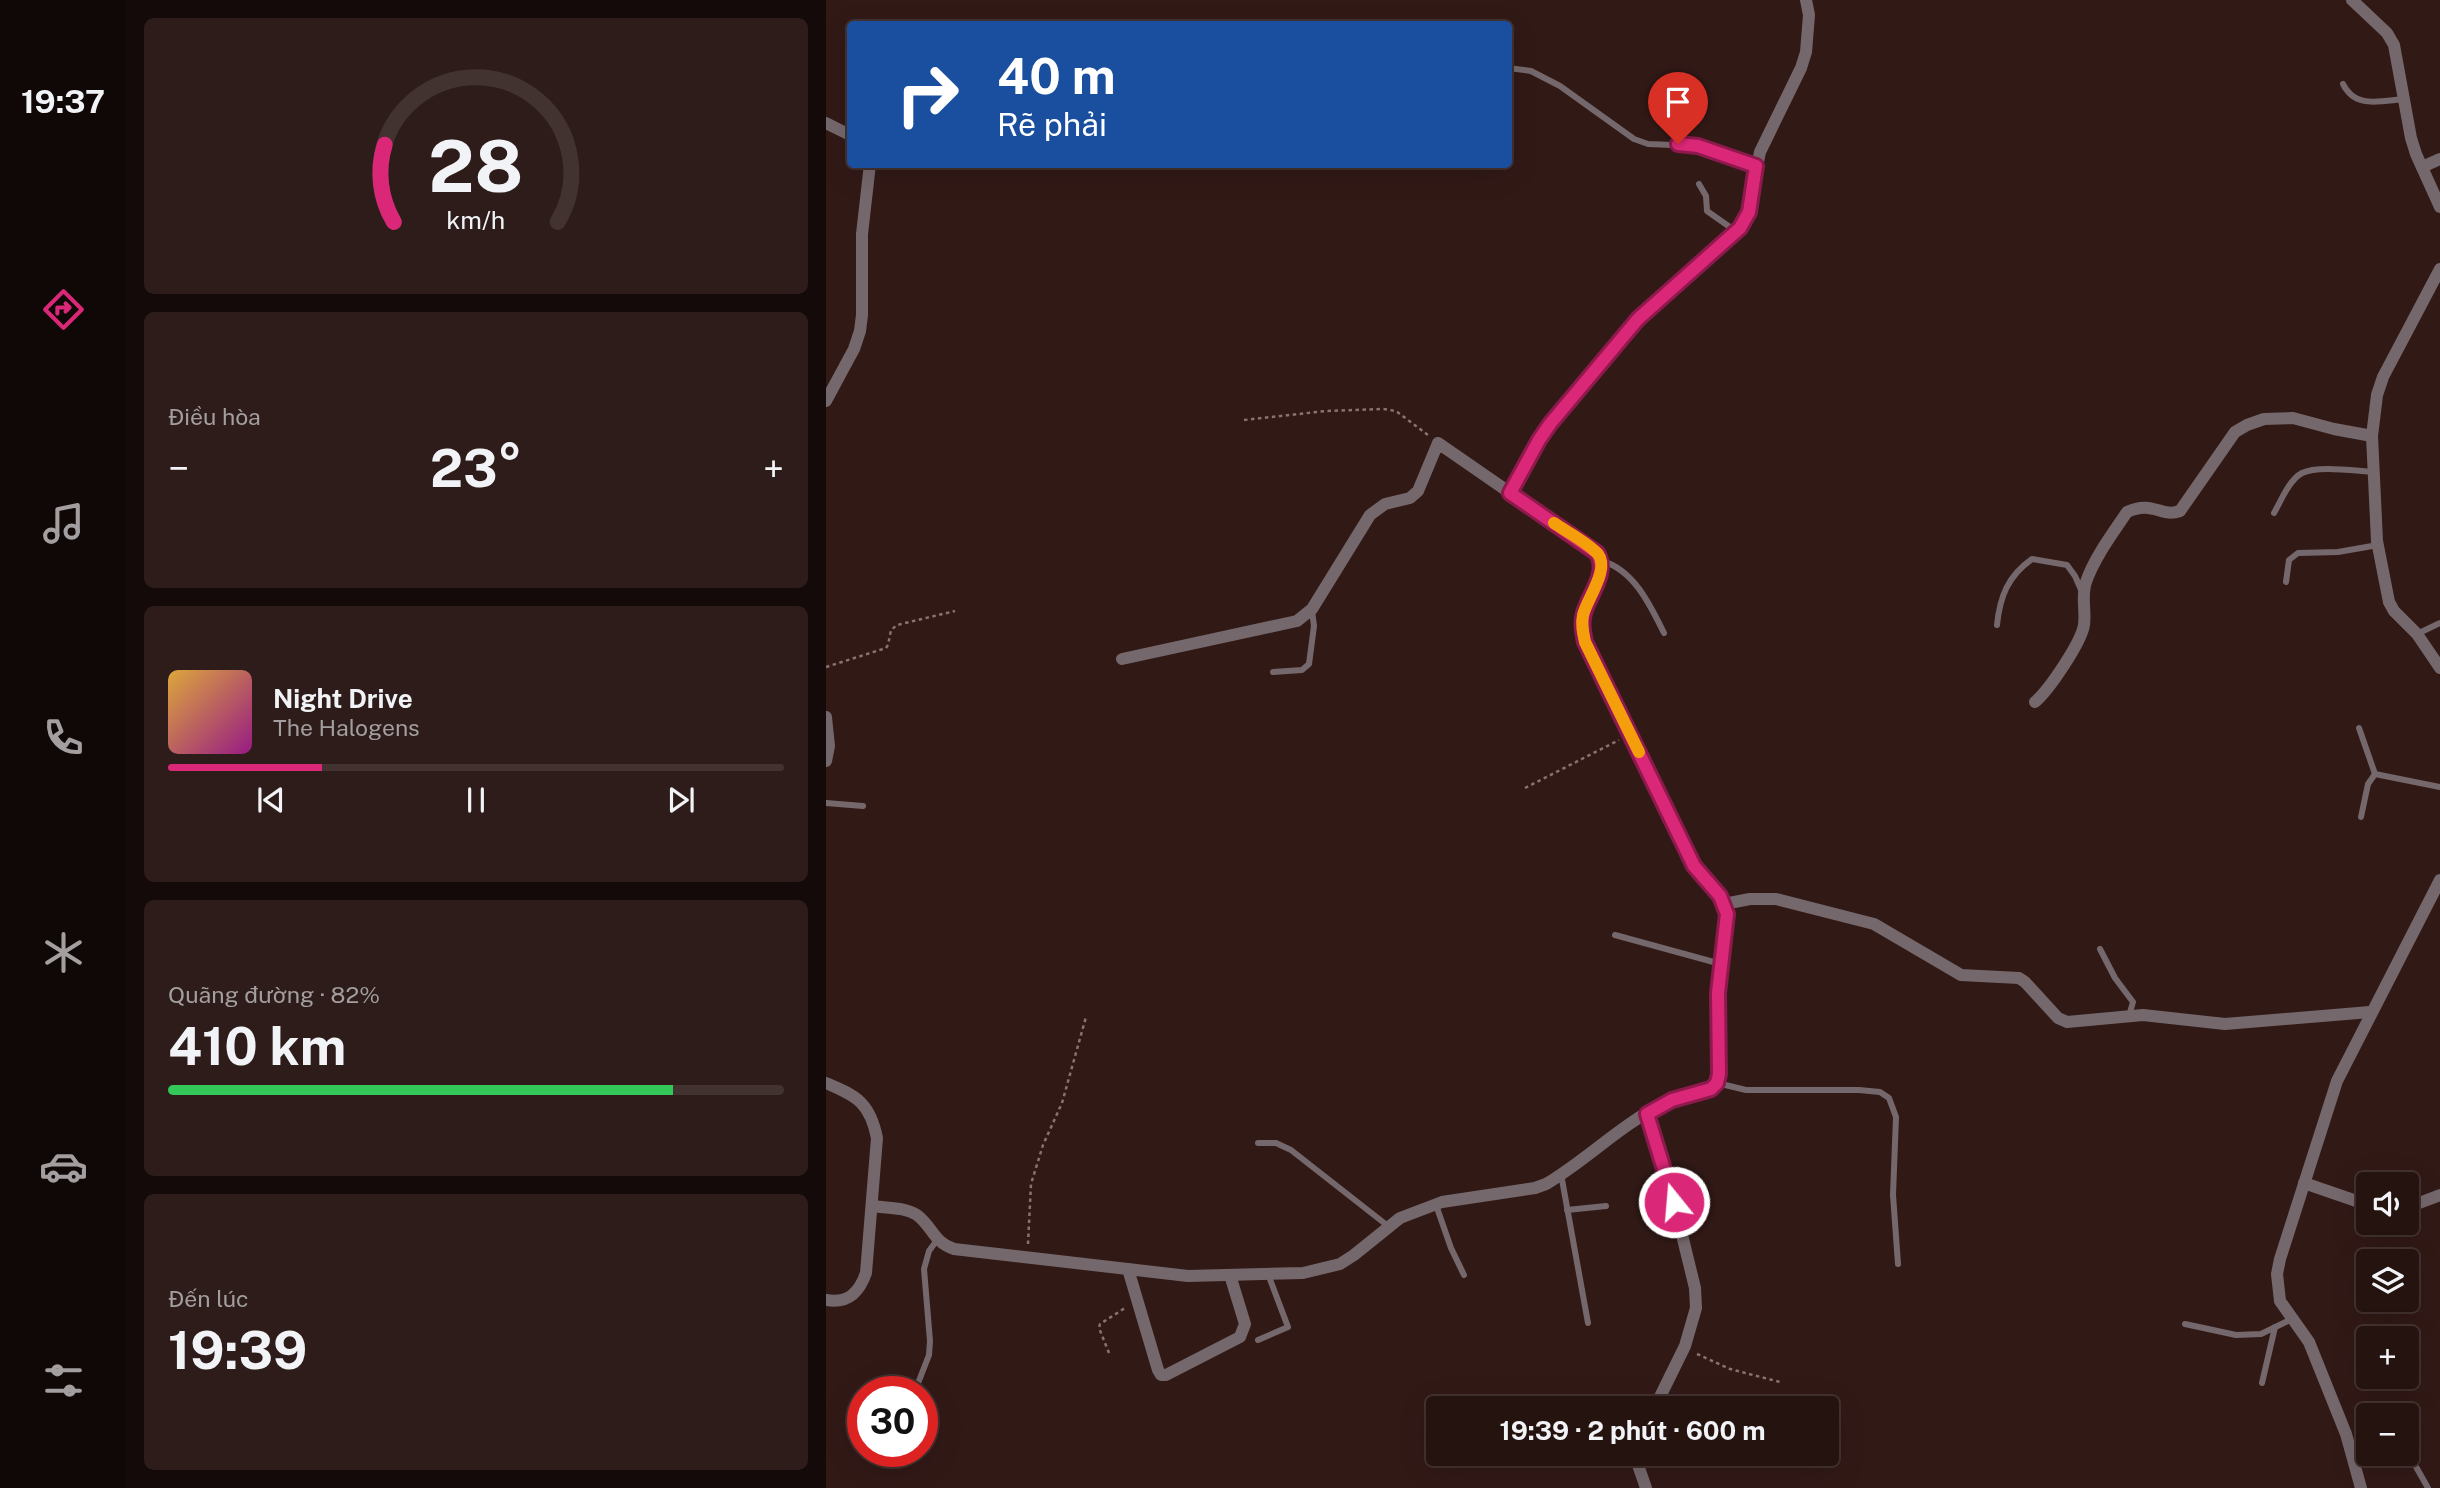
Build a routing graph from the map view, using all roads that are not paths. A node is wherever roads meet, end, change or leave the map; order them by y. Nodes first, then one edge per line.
1 (1805, 0) edge
2 (2352, 0) edge
3 (1512, 69) edge
4 (2343, 84) dead end
5 (2405, 100) junction
6 (826, 123) edge
7 (847, 134) edge
8 (2440, 159) edge
9 (1756, 166) junction
10 (2422, 167) junction
11 (870, 168) edge
12 (1699, 184) dead end
13 (2440, 207) edge
14 (1736, 232) junction
15 (2439, 275) edge
16 (826, 401) edge
17 (2372, 436) junction
18 (2374, 471) junction
19 (1510, 493) junction
20 (2274, 513) dead end
21 (2378, 545) junction
22 (1602, 561) junction
23 (2286, 582) dead end
24 (2083, 593) junction
25 (1312, 609) junction
26 (2440, 623) edge
27 (1997, 625) dead end
28 (1664, 633) dead end
29 (2417, 635) junction
30 (1122, 659) dead end
31 (2440, 668) edge
32 (1273, 673) dead end
33 (2035, 702) dead end
34 (826, 717) edge
35 (2359, 728) dead end
36 (826, 761) edge
37 (2375, 774) junction
38 (2440, 787) edge
39 (826, 803) edge
40 (863, 806) dead end
41 (2361, 817) dead end
42 (2440, 880) edge
43 (1724, 904) junction
44 (1615, 935) dead end
45 (2100, 949) dead end
46 (1721, 964) junction
47 (2370, 1012) junction
48 (2129, 1016) junction
49 (826, 1083) edge
50 (1717, 1083) junction
51 (1647, 1114) junction
52 (1258, 1143) dead end
53 (1561, 1174) junction
54 (2304, 1182) junction
55 (2440, 1195) edge
56 (2356, 1201) edge
57 (2419, 1203) edge
58 (1435, 1205) junction
59 (872, 1206) junction
60 (1606, 1206) dead end
61 (1567, 1210) junction
62 (1388, 1226) junction
63 (937, 1240) junction
64 (1898, 1264) dead end
65 (1128, 1269) junction
66 (1268, 1274) junction
67 (1230, 1275) junction
68 (1464, 1275) dead end
69 (826, 1300) edge
70 (2292, 1319) junction
71 (1588, 1323) dead end
72 (2185, 1324) dead end
73 (2275, 1327) junction
74 (1258, 1340) dead end
75 (921, 1376) edge
76 (2262, 1383) dead end
77 (1660, 1396) edge
78 (1638, 1466) edge
79 (2416, 1466) edge
80 (1646, 1488) edge
81 (2361, 1488) edge
82 (2428, 1488) edge

1 - 9 street
2 - 5 street
3 - 9 lane
4 - 5 lane
5 - 10 street
6 - 7 street
8 - 10 street
9 - 14 street
10 - 13 street
11 - 16 street
12 - 14 lane
14 - 19 street
15 - 17 street
17 - 18 street
17 - 24 street
18 - 20 lane
18 - 21 street
19 - 22 street
19 - 25 street
21 - 23 lane
21 - 29 street
22 - 28 lane
22 - 43 street
24 - 27 lane
24 - 33 street
25 - 30 street
25 - 32 lane
26 - 29 lane
29 - 31 street
34 - 36 street
35 - 37 lane
37 - 38 lane
37 - 41 lane
39 - 40 lane
42 - 47 street
43 - 46 street
43 - 48 street
44 - 46 lane
45 - 48 lane
46 - 50 street
47 - 48 street
47 - 54 street
49 - 59 street
50 - 51 street
50 - 64 lane
51 - 53 street
51 - 77 street
52 - 62 lane
53 - 58 street
53 - 61 lane
54 - 56 street
54 - 70 street
55 - 57 street
58 - 62 street
58 - 68 lane
59 - 63 street
59 - 69 street
60 - 61 lane
61 - 71 lane
62 - 66 street
63 - 65 street
63 - 75 lane
65 - 67 street
65 - 67 street
66 - 67 street
66 - 74 lane
70 - 73 lane
70 - 81 street
72 - 73 lane
73 - 76 lane
78 - 80 street
79 - 82 lane

